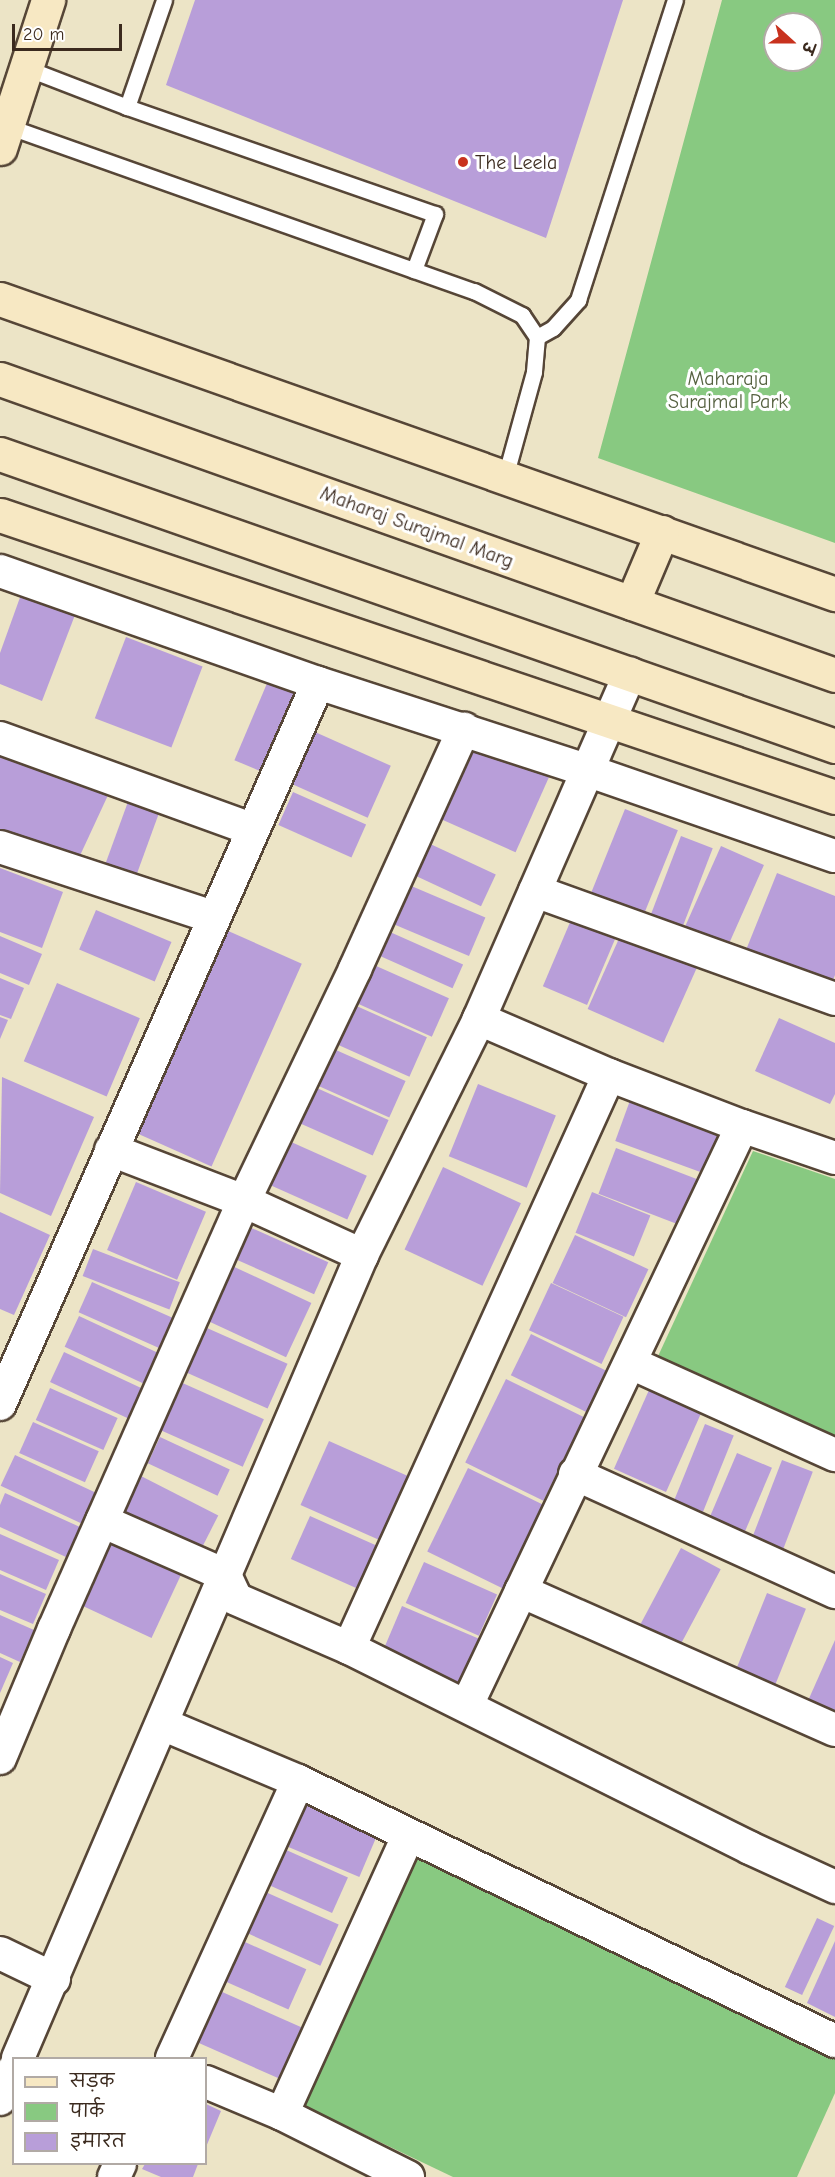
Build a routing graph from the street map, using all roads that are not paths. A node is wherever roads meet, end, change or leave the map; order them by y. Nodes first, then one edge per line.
1 (48, 0) edge
2 (164, 0) edge
3 (675, 0) edge
4 (26, 68) junction
5 (127, 107) junction
6 (4, 137) edge
7 (414, 270) junction
8 (0, 299) edge
9 (537, 337) junction
10 (0, 379) edge
11 (0, 454) edge
12 (505, 477) junction
13 (0, 514) edge
14 (662, 532) junction
15 (0, 571) edge
16 (835, 594) edge
17 (632, 603) junction
18 (630, 674) junction
19 (835, 675) edge
20 (318, 683) junction
21 (611, 720) junction
22 (464, 729) junction
23 (0, 738) edge
24 (835, 746) edge
25 (589, 771) junction
26 (835, 797) edge
27 (252, 830) junction
28 (0, 847) edge
29 (835, 856) edge
30 (535, 891) junction
31 (213, 917) junction
32 (835, 999) edge
33 (479, 1019) junction
34 (609, 1075) junction
35 (742, 1126) junction
36 (111, 1150) junction
37 (835, 1158) edge
38 (244, 1201) junction
39 (362, 1255) junction
40 (12, 1340) edge
41 (631, 1363) junction
42 (0, 1404) edge
43 (835, 1455) edge
44 (575, 1474) junction
45 (102, 1521) junction
46 (225, 1575) junction
47 (521, 1592) junction
48 (835, 1592) edge
49 (349, 1648) junction
50 (467, 1705) junction
51 (162, 1724) junction
52 (835, 1730) edge
53 (0, 1758) edge
54 (298, 1781) junction
55 (408, 1836) junction
56 (835, 1887) edge
57 (0, 1953) edge
58 (54, 1979) junction
59 (835, 2041) edge
60 (18, 2057) edge
61 (172, 2057) edge
62 (12, 2073) edge
63 (207, 2082) edge
64 (0, 2099) edge
65 (282, 2114) junction
66 (408, 2177) edge

1 - 4 street
2 - 5 lane
3 - 9 lane
4 - 5 lane
4 - 6 street
5 - 7 lane
6 - 7 lane
7 - 9 lane
8 - 12 street
9 - 12 lane
10 - 17 street, Maharaj Surajmal Marg
11 - 18 street
12 - 14 street
13 - 21 street
14 - 16 street
14 - 17 street
15 - 20 street
17 - 19 street, Maharaj Surajmal Marg
18 - 21 street
18 - 24 street
20 - 22 street
20 - 27 street
21 - 25 street
21 - 26 street
22 - 25 street
22 - 38 street
23 - 27 street
25 - 29 street
25 - 30 street
27 - 31 street
28 - 31 street
30 - 32 street
30 - 33 street
31 - 36 street
33 - 34 street
33 - 39 street
34 - 35 street
34 - 49 street
35 - 37 street
35 - 41 street
36 - 38 street
36 - 40 street
38 - 39 street
38 - 45 street
39 - 46 street
40 - 42 street
41 - 43 street
41 - 44 street
44 - 47 street
44 - 48 street
45 - 46 street
45 - 53 street
46 - 49 street
46 - 51 street
47 - 50 street
47 - 52 street
49 - 50 street
50 - 56 street
51 - 54 street
51 - 58 street
54 - 55 street
54 - 61 street
55 - 59 street
55 - 65 street
57 - 58 street
58 - 60 street
62 - 64 street
63 - 65 street
65 - 66 street

